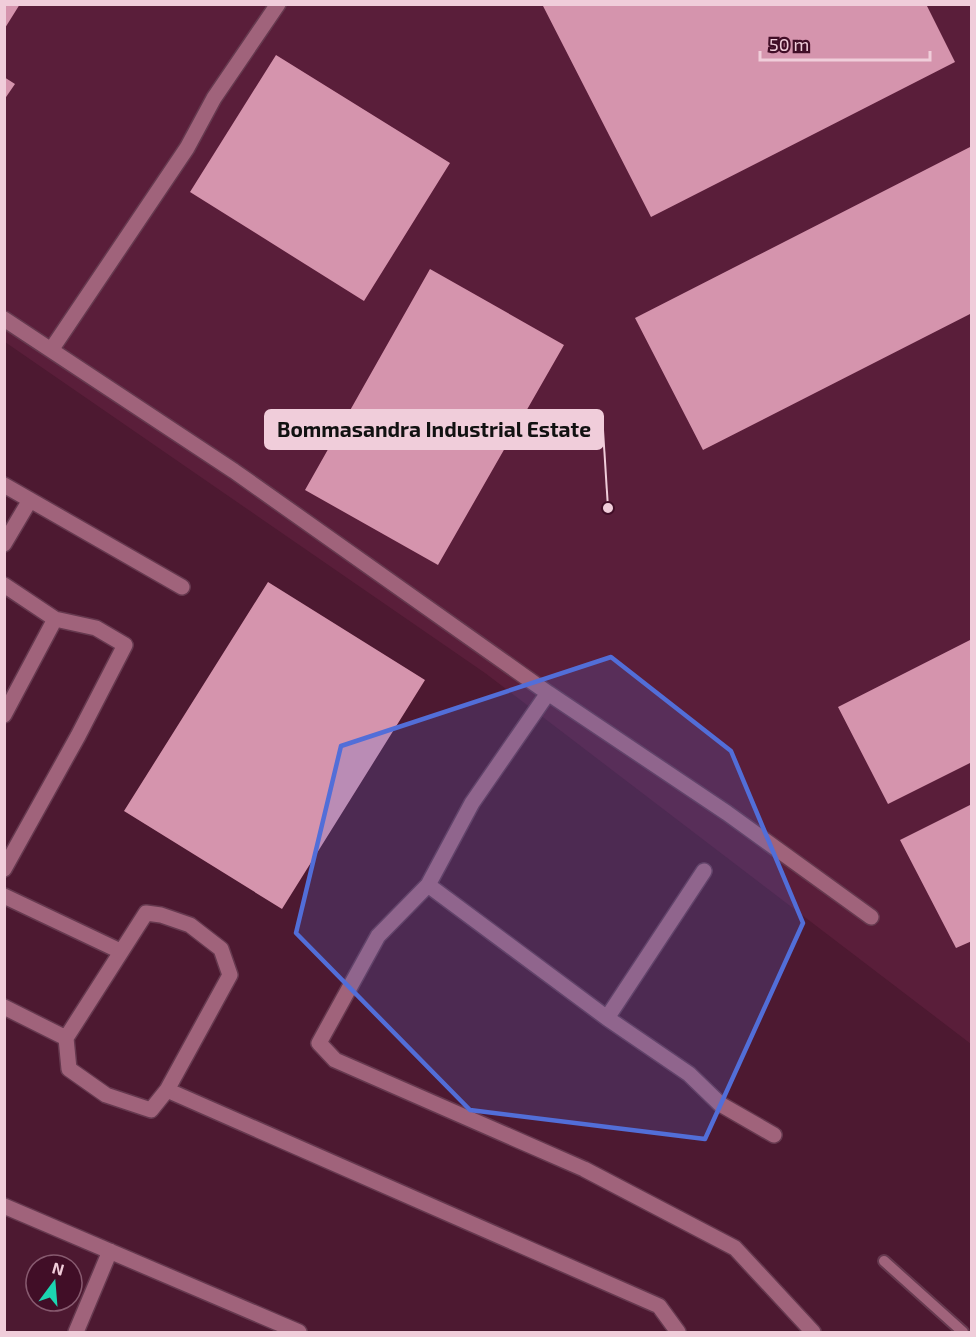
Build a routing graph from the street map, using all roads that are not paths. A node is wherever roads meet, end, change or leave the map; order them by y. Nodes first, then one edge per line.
1 (278, 4) edge
2 (4, 319) edge
3 (51, 350) junction
4 (4, 485) edge
5 (30, 500) junction
6 (4, 544) edge
7 (4, 585) edge
8 (182, 587) dead end
9 (55, 619) junction
10 (548, 693) junction
11 (4, 715) edge
12 (4, 869) edge
13 (704, 871) dead end
14 (428, 885) junction
15 (4, 896) edge
16 (871, 917) dead end
17 (120, 951) junction
18 (4, 1007) edge
19 (607, 1018) junction
20 (66, 1038) junction
21 (167, 1090) junction
22 (774, 1135) dead end
23 (4, 1206) edge
24 (110, 1251) junction
25 (884, 1261) dead end
26 (290, 1331) edge
27 (76, 1332) edge
28 (678, 1332) edge
29 (813, 1332) edge
30 (963, 1332) edge

1 - 3 street
2 - 3 street
3 - 10 street
4 - 5 street
5 - 6 street
5 - 8 street
7 - 9 street
9 - 11 street
9 - 12 street
10 - 14 street
10 - 16 street
13 - 19 street
14 - 19 street
14 - 29 street
15 - 17 street
17 - 20 street
17 - 21 street
18 - 20 street
19 - 22 street
20 - 21 street
21 - 28 street
23 - 24 street
24 - 26 street
24 - 27 street
25 - 30 lane

